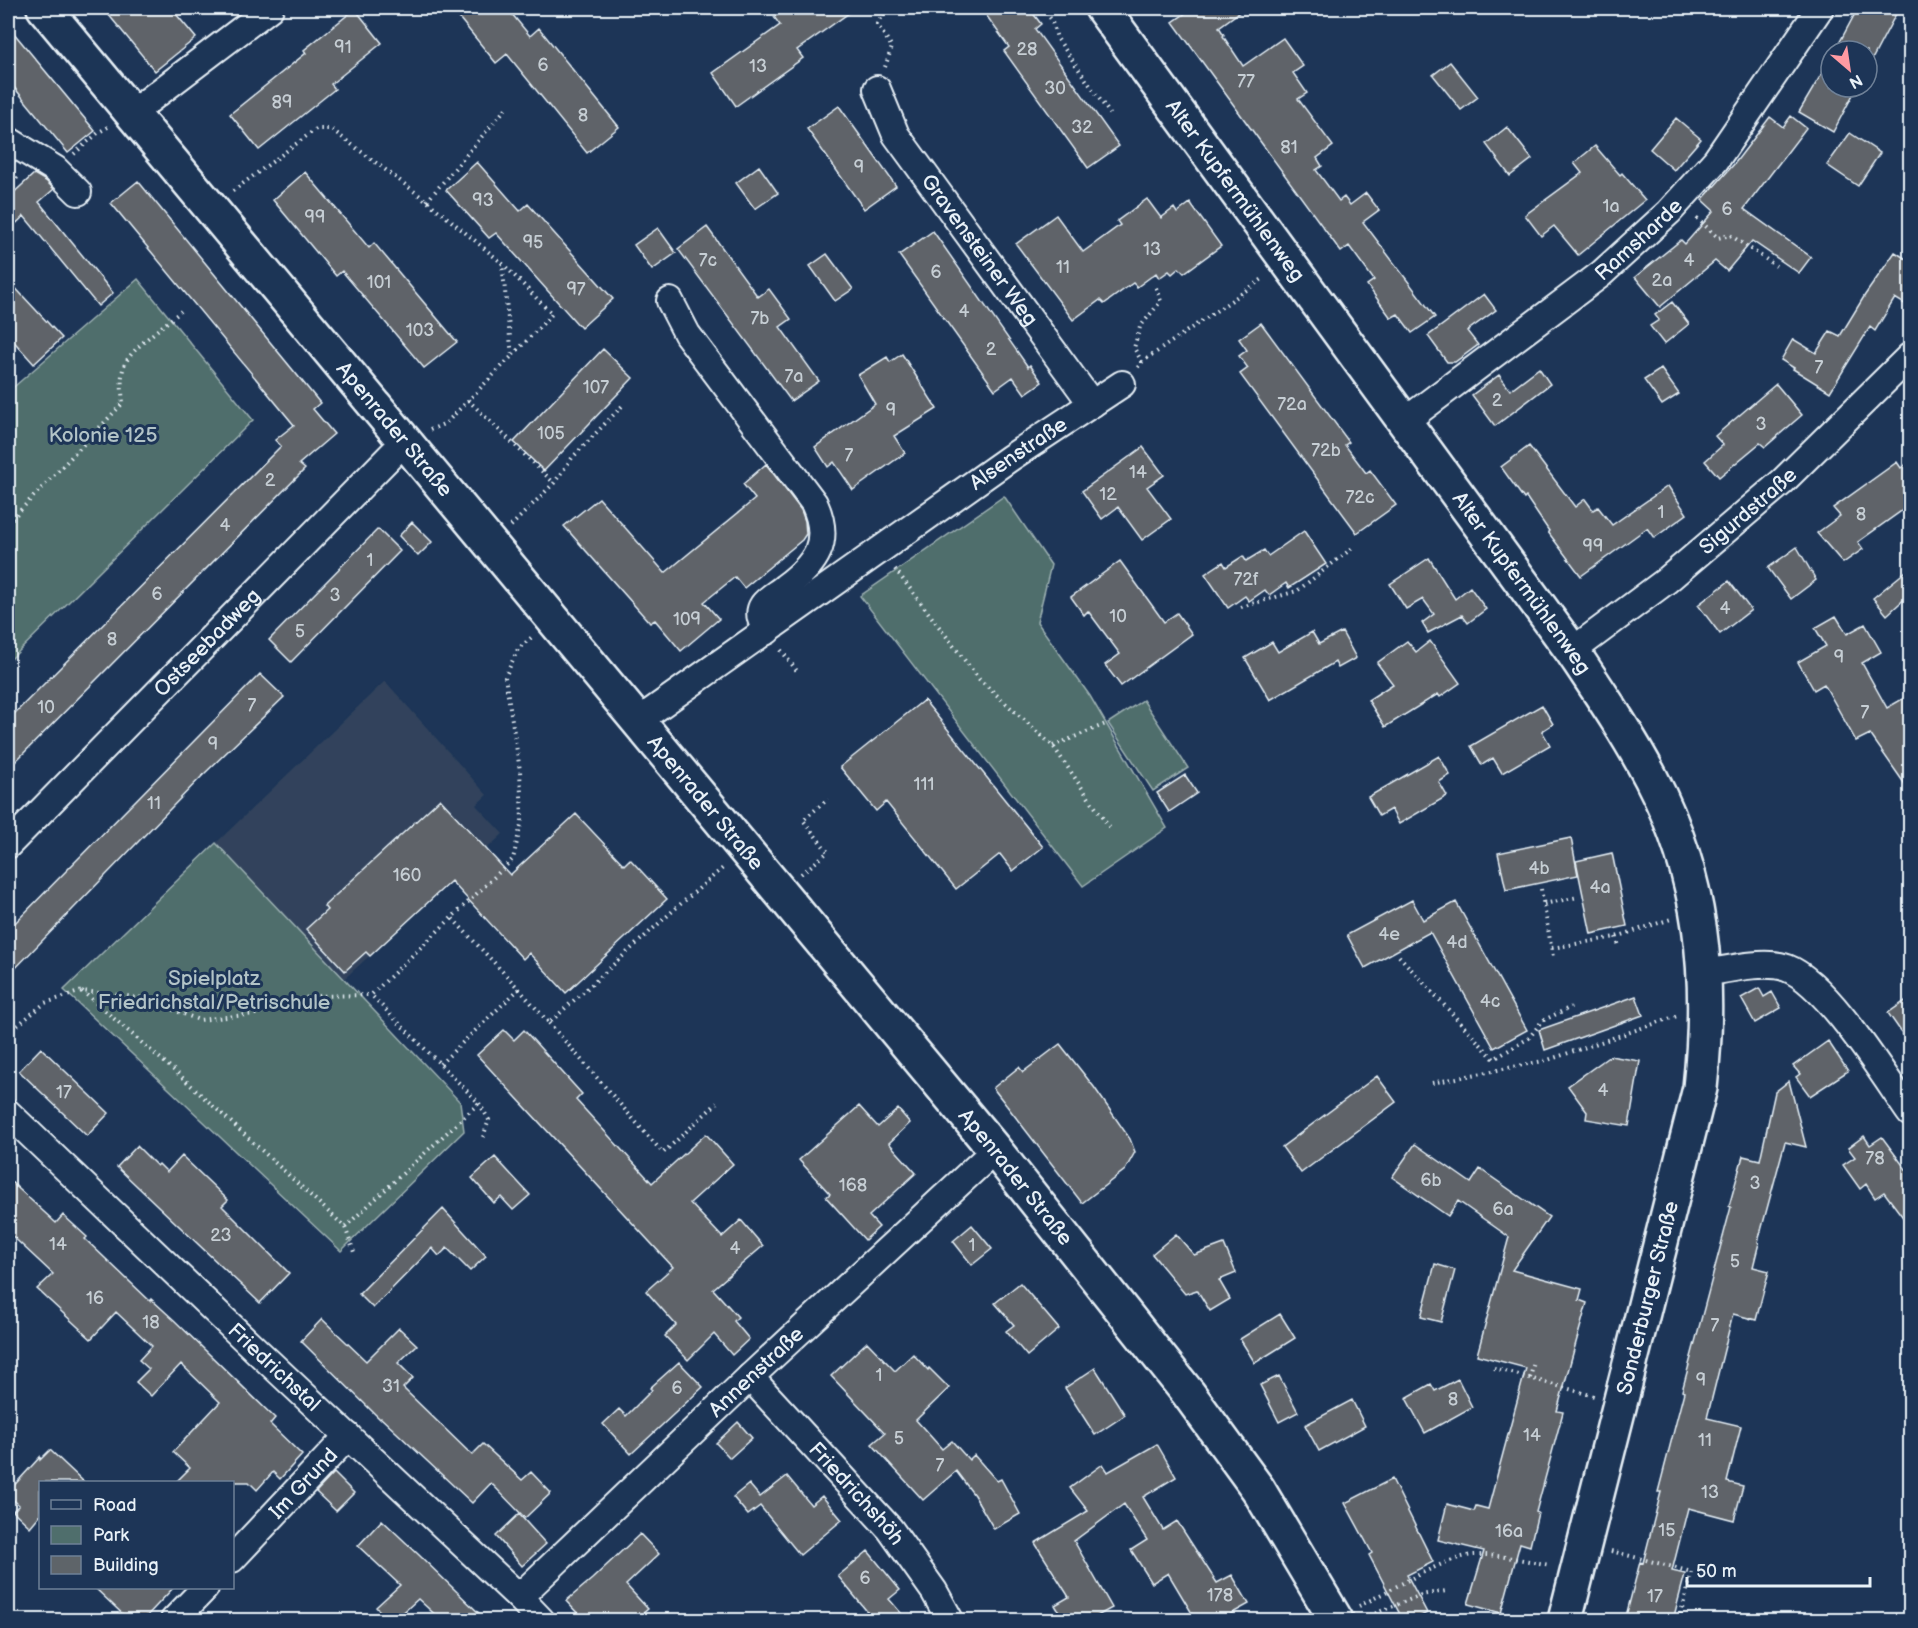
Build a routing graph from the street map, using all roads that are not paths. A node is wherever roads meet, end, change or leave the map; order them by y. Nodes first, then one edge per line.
1 (44, 8) edge
2 (270, 8) edge
3 (1102, 8) edge
4 (1819, 8) edge
5 (877, 89) road end
6 (132, 113) junction
7 (8, 140) edge
8 (78, 192) dead end
9 (670, 301) dead end
10 (1911, 356) edge
11 (1122, 384) road end
12 (1092, 404) junction
13 (1405, 421) junction
14 (405, 441) junction
15 (767, 631) junction
16 (1572, 651) junction
17 (638, 721) junction
18 (8, 845) edge
19 (1706, 973) junction
20 (8, 1113) edge
21 (1911, 1113) edge
22 (995, 1150) junction
23 (750, 1377) junction
24 (348, 1436) junction
25 (234, 1557) edge
26 (203, 1589) edge
27 (519, 1598) junction
28 (174, 1620) edge
29 (541, 1620) edge
30 (950, 1620) edge
31 (1336, 1620) edge
32 (1565, 1620) edge

1 - 6 main road, Apenrader Straße
2 - 6 street
3 - 13 main road, Alter Kupfermühlenweg
4 - 13 street, Ramsharde
5 - 12 street, Gravensteiner Weg
6 - 14 main road, Apenrader Straße
7 - 8 street
9 - 15 street
10 - 16 street, Sigurdstraße
11 - 12 street, Alsenstraße
12 - 15 street, Alsenstraße
13 - 16 main road, Alter Kupfermühlenweg
14 - 17 main road, Apenrader Straße
14 - 18 street, Ostseebadweg
15 - 17 street, Alsenstraße
16 - 19 main road, Alter Kupfermühlenweg
17 - 22 main road, Apenrader Straße
19 - 21 street
19 - 32 main road, Sonderburger Straße
20 - 24 street, Friedrichstal
22 - 23 street, Annenstraße
22 - 31 main road, Apenrader Straße
23 - 27 street, Annenstraße
23 - 30 street, Friedrichshöh
24 - 25 street, Im Grund
24 - 27 street, Friedrichstal
26 - 28 street
27 - 29 street, Friedrichstal

